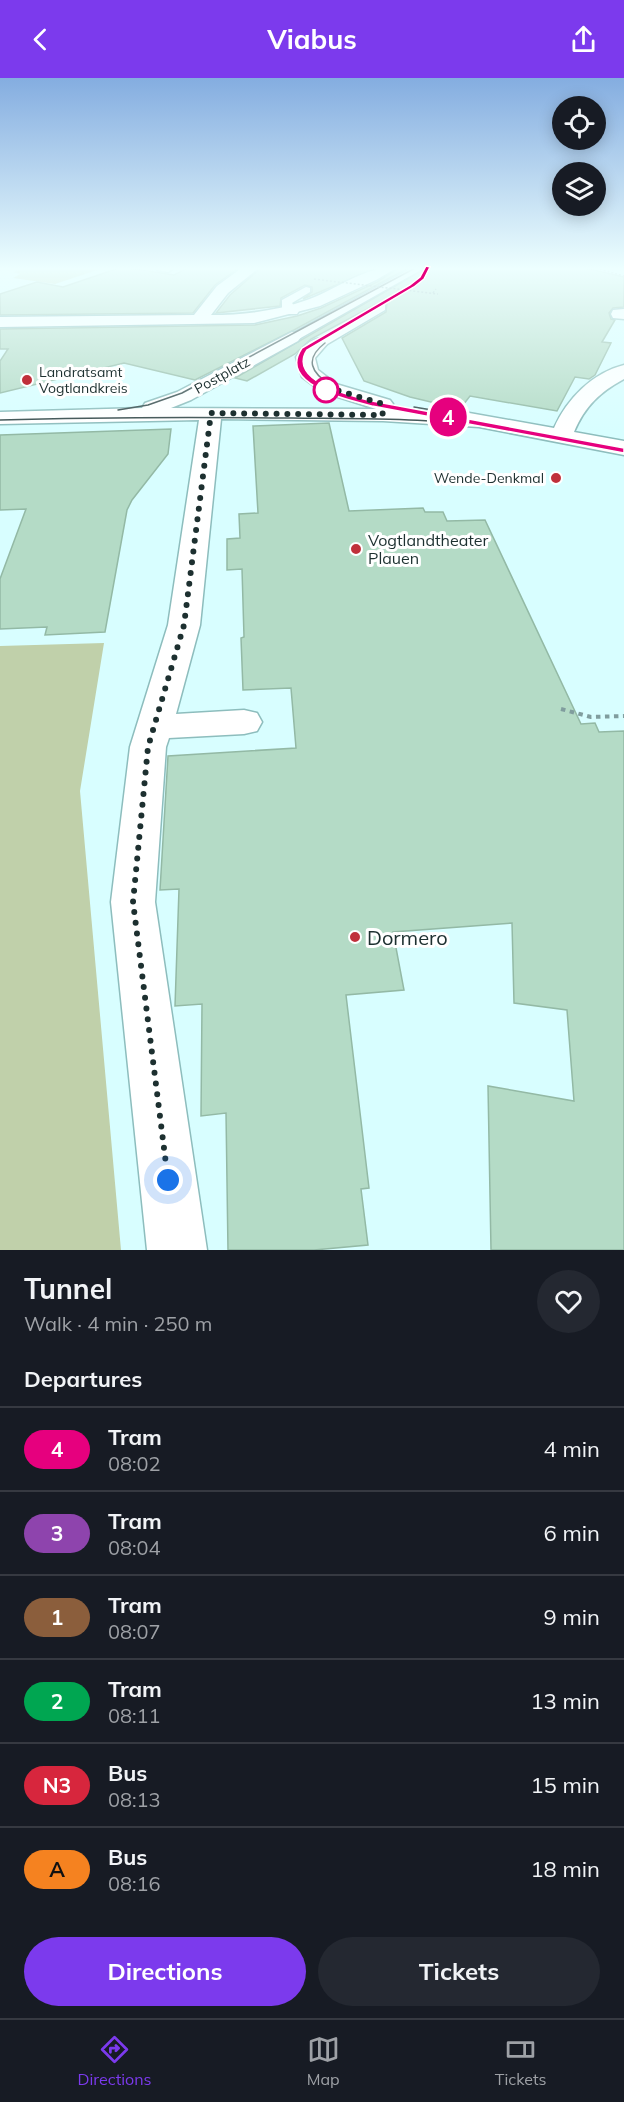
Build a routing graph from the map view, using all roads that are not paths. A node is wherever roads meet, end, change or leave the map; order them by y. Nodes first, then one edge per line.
1 (0, 322) edge
2 (31, 322) edge
3 (323, 322) edge
4 (356, 322) edge
5 (292, 337) joint
6 (319, 343) joint
7 (624, 371) edge
8 (184, 396) junction
9 (382, 409) junction
10 (211, 413) junction
11 (91, 415) junction
12 (0, 418) edge
13 (561, 436) junction
14 (624, 448) edge
15 (244, 722) dead end
16 (154, 727) junction
17 (177, 1250) edge

1 - 2 street
3 - 5 lane
4 - 6 lane
5 - 8 street, Postplatz
6 - 9 street, Postplatz
7 - 13 street
8 - 10 street, Postplatz
8 - 11 street, Postplatz
9 - 10 street, Postplatz
9 - 13 street, Postplatz
10 - 11 street, Postplatz
10 - 16 street
11 - 12 street, Postplatz
13 - 14 street, Postplatz
15 - 16 street
16 - 17 street

